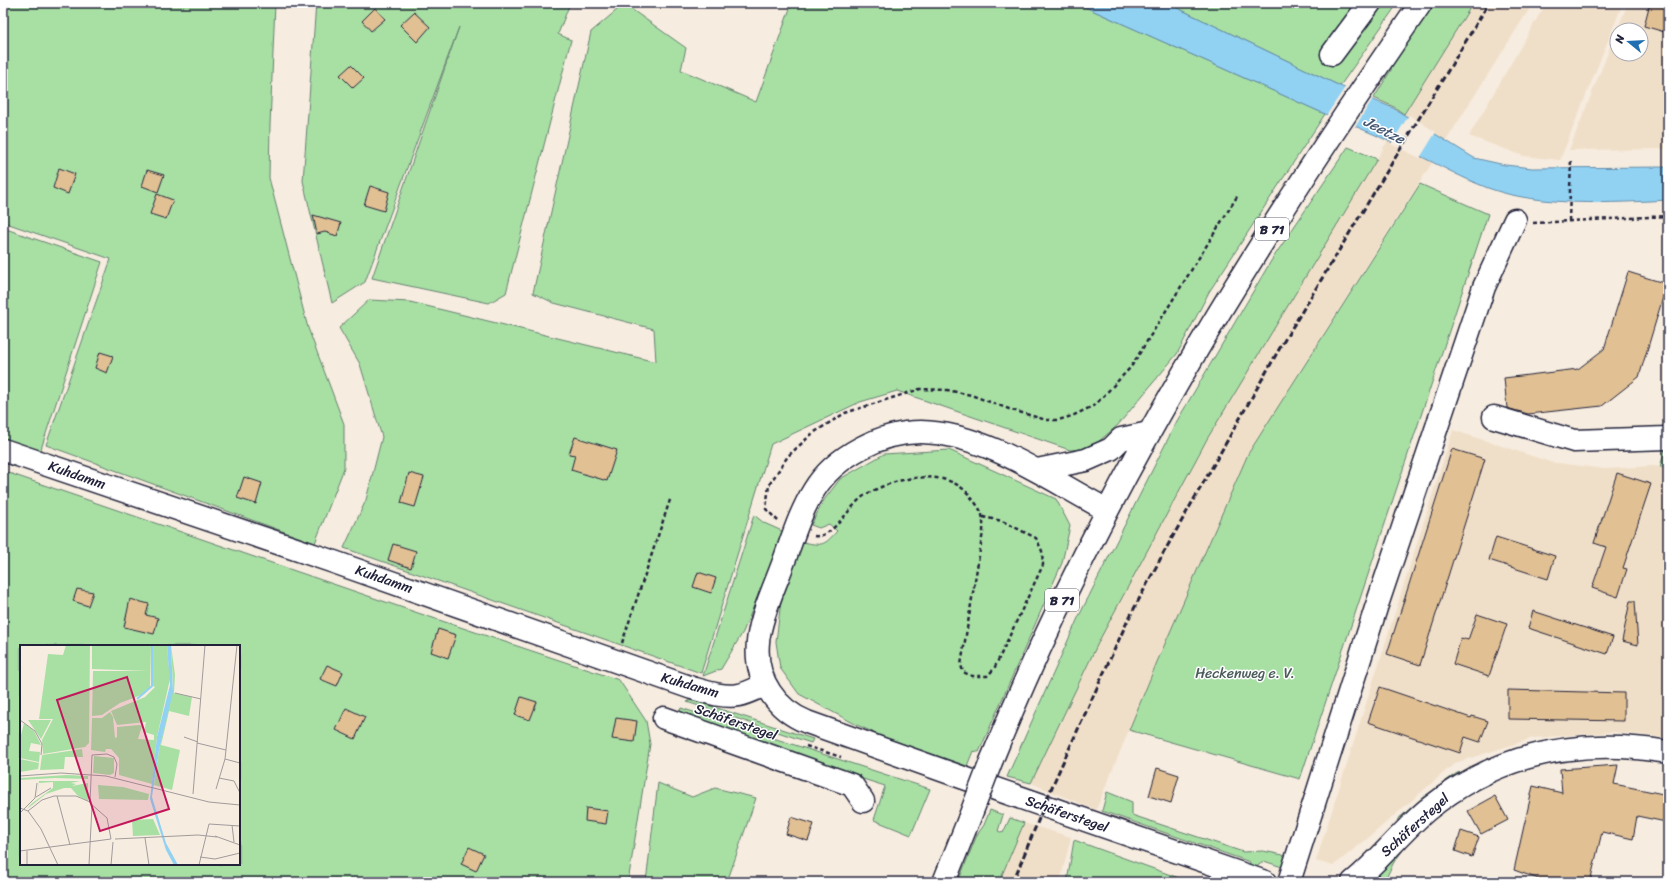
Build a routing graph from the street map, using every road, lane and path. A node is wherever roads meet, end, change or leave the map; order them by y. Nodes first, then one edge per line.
1 (1370, 3) edge
2 (1421, 3) edge
3 (1332, 54) dead end
4 (1571, 159) dead end
5 (1238, 195) dead end
6 (1668, 216) edge
7 (1515, 220) joint
8 (1569, 221) junction
9 (1494, 417) dead end
10 (1148, 433) junction
11 (1668, 438) edge
12 (3, 450) edge
13 (1037, 470) junction
14 (670, 497) dead end
15 (1107, 510) junction
16 (984, 517) junction
17 (796, 529) junction
18 (622, 645) dead end
19 (765, 685) junction
20 (664, 718) dead end
21 (803, 745) dead end
22 (810, 747) dead end
23 (1668, 752) edge
24 (863, 801) dead end
25 (944, 882) edge
26 (1265, 882) edge
27 (1289, 882) edge
28 (1353, 882) edge

1 - 3 main road
2 - 10 main road, B 71
4 - 8 path
5 - 17 path
6 - 8 path
7 - 8 path
7 - 27 main road
9 - 11 main road
10 - 13 main road
10 - 15 main road, B 71
12 - 19 main road, Kuhdamm
13 - 15 main road, Schäferstegel
13 - 17 main road, Schäferstegel
14 - 18 path
15 - 25 main road, B 71, bridge
16 - 16 path
16 - 17 path
17 - 19 main road, Schäferstegel
19 - 26 main road, Schäferstegel
20 - 24 main road
21 - 22 path
23 - 28 main road, Schäferstegel

